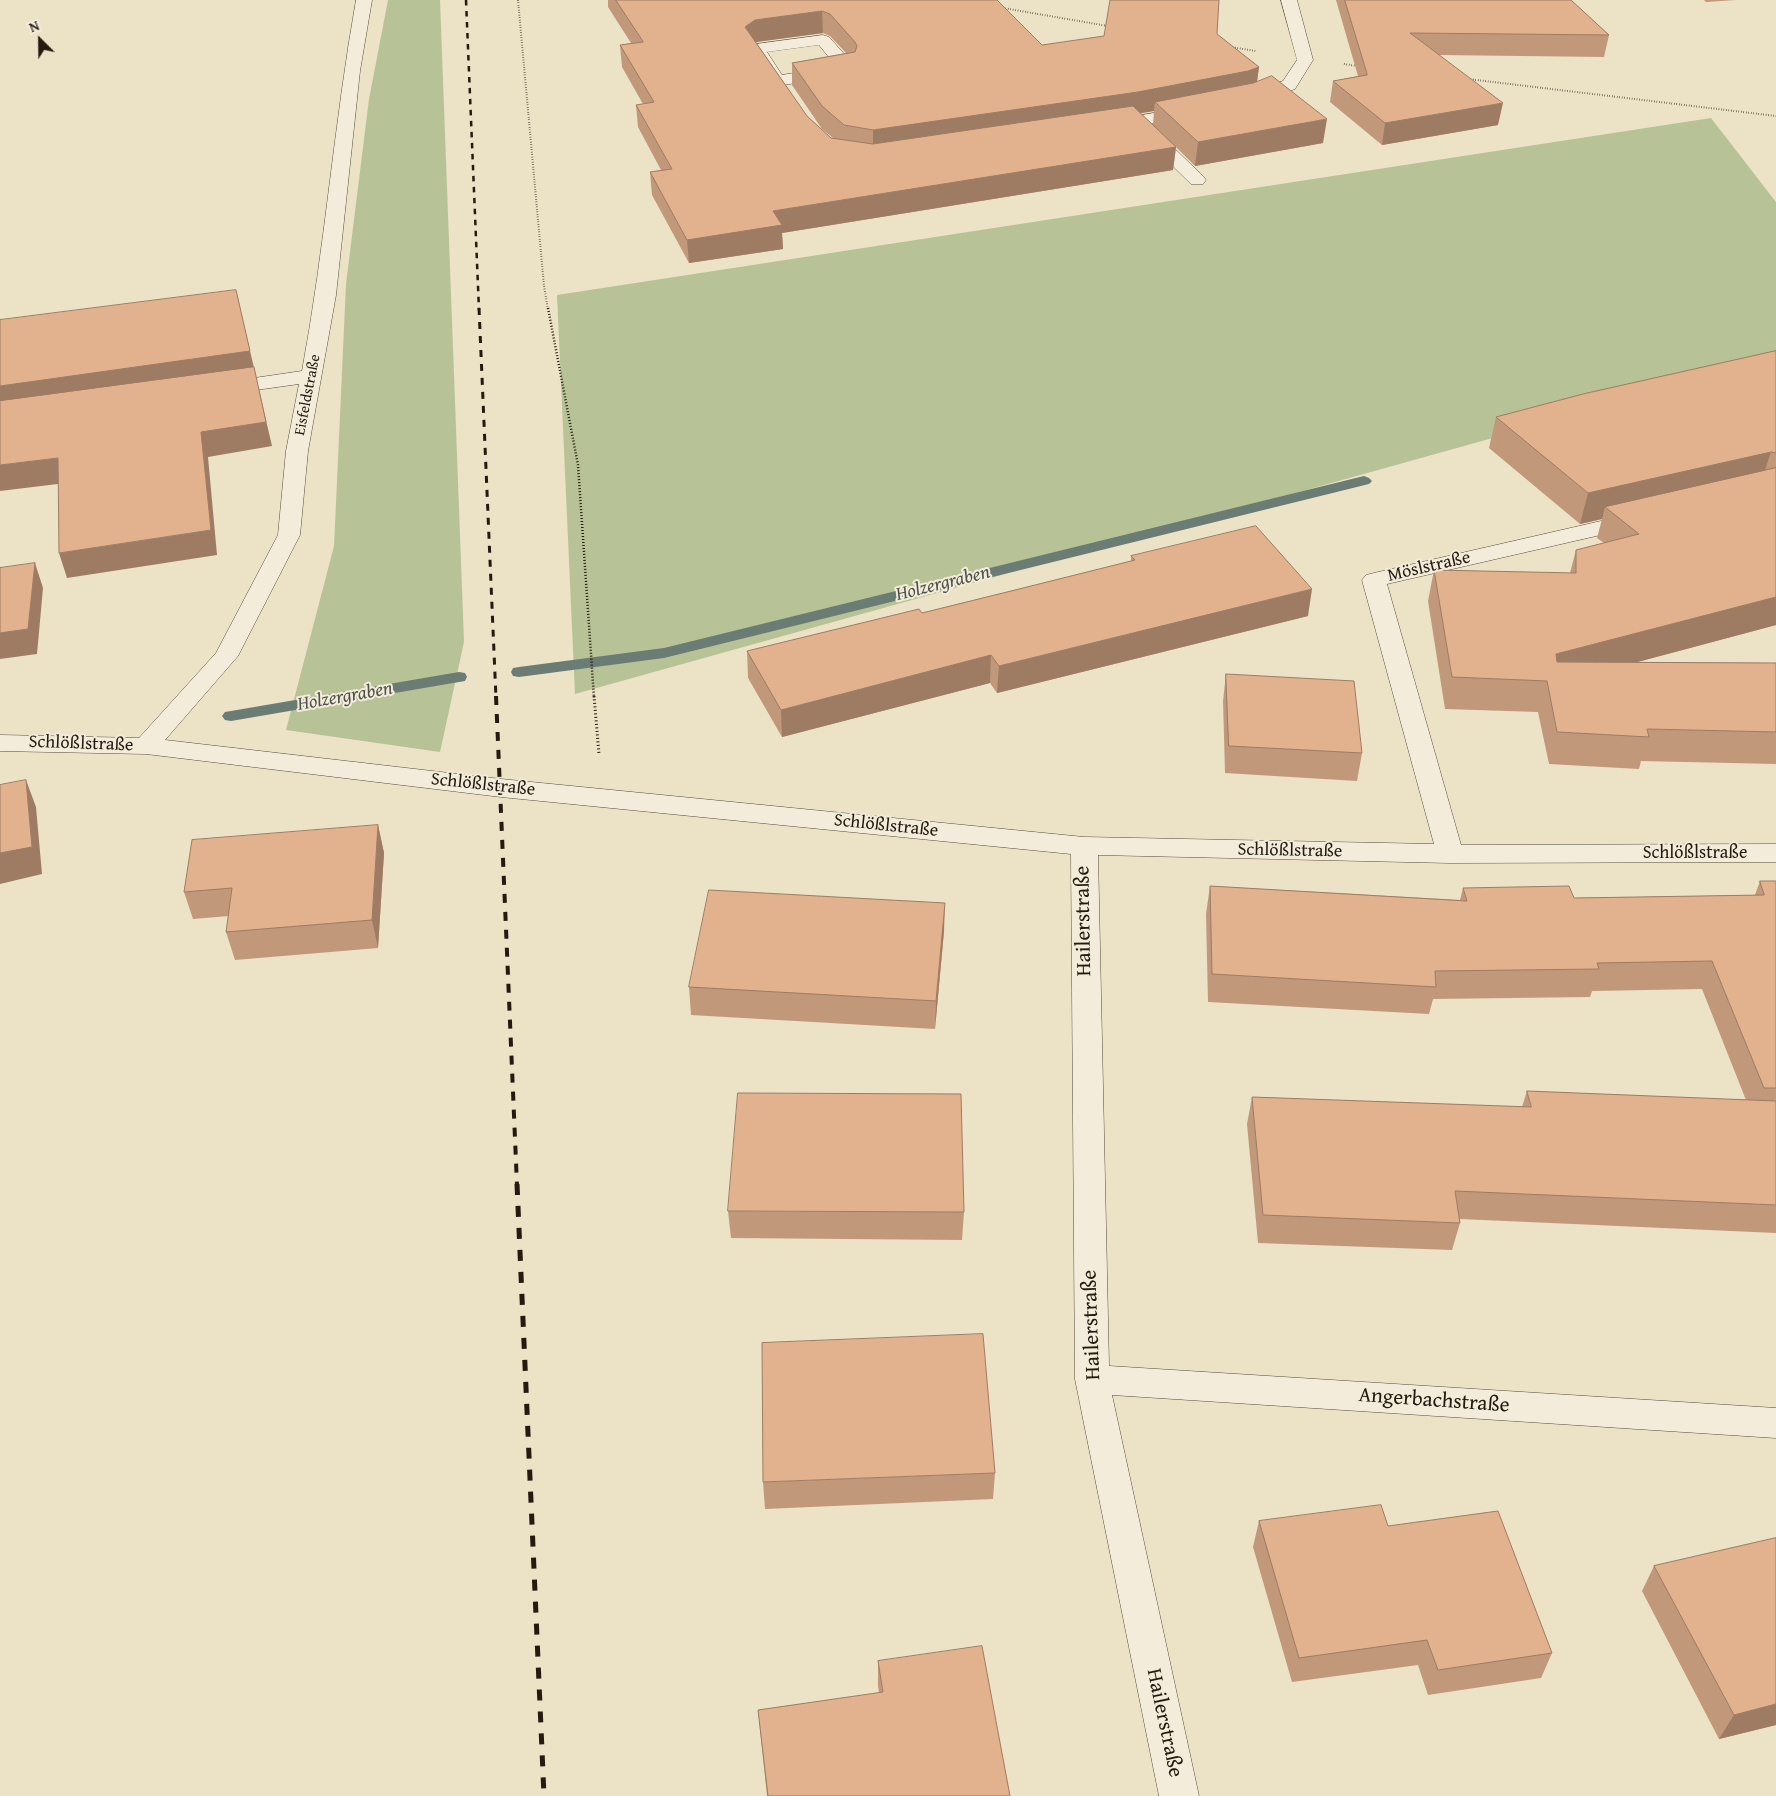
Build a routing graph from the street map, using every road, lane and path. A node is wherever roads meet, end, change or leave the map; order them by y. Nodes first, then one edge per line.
1 (364, 0) edge
2 (518, 0) edge
3 (1289, 0) edge
4 (995, 7) edge
5 (1111, 26) edge
6 (1227, 46) edge
7 (1305, 60) junction
8 (1364, 66) edge
9 (1462, 78) edge
10 (778, 81) edge
11 (788, 96) edge
12 (1230, 103) edge
13 (1211, 108) edge
14 (1776, 116) edge
15 (1136, 121) junction
16 (1116, 124) edge
17 (1196, 180) dead end
18 (312, 376) junction
19 (205, 391) edge
20 (1654, 515) edge
21 (0, 743) edge
22 (146, 746) junction
23 (603, 797) junction
24 (1084, 846) junction
25 (1776, 853) edge
26 (1450, 854) junction
27 (1092, 1379) junction
28 (1776, 1423) edge
29 (1179, 1796) edge

1 - 18 street, Eisfeldstraße
2 - 23 path
3 - 7 street
4 - 5 path
6 - 7 path
7 - 8 path
7 - 12 street
9 - 14 path
10 - 11 street
13 - 15 street
15 - 16 street
15 - 17 street
18 - 19 street
18 - 22 street, Eisfeldstraße
20 - 26 street, Möslstraße
21 - 22 street, Schlößlstraße
22 - 23 street, Schlößlstraße
23 - 24 street, Schlößlstraße
24 - 26 street, Schlößlstraße
24 - 27 street, Hailerstraße
25 - 26 street, Schlößlstraße
27 - 28 street, Angerbachstraße
27 - 29 street, Hailerstraße

